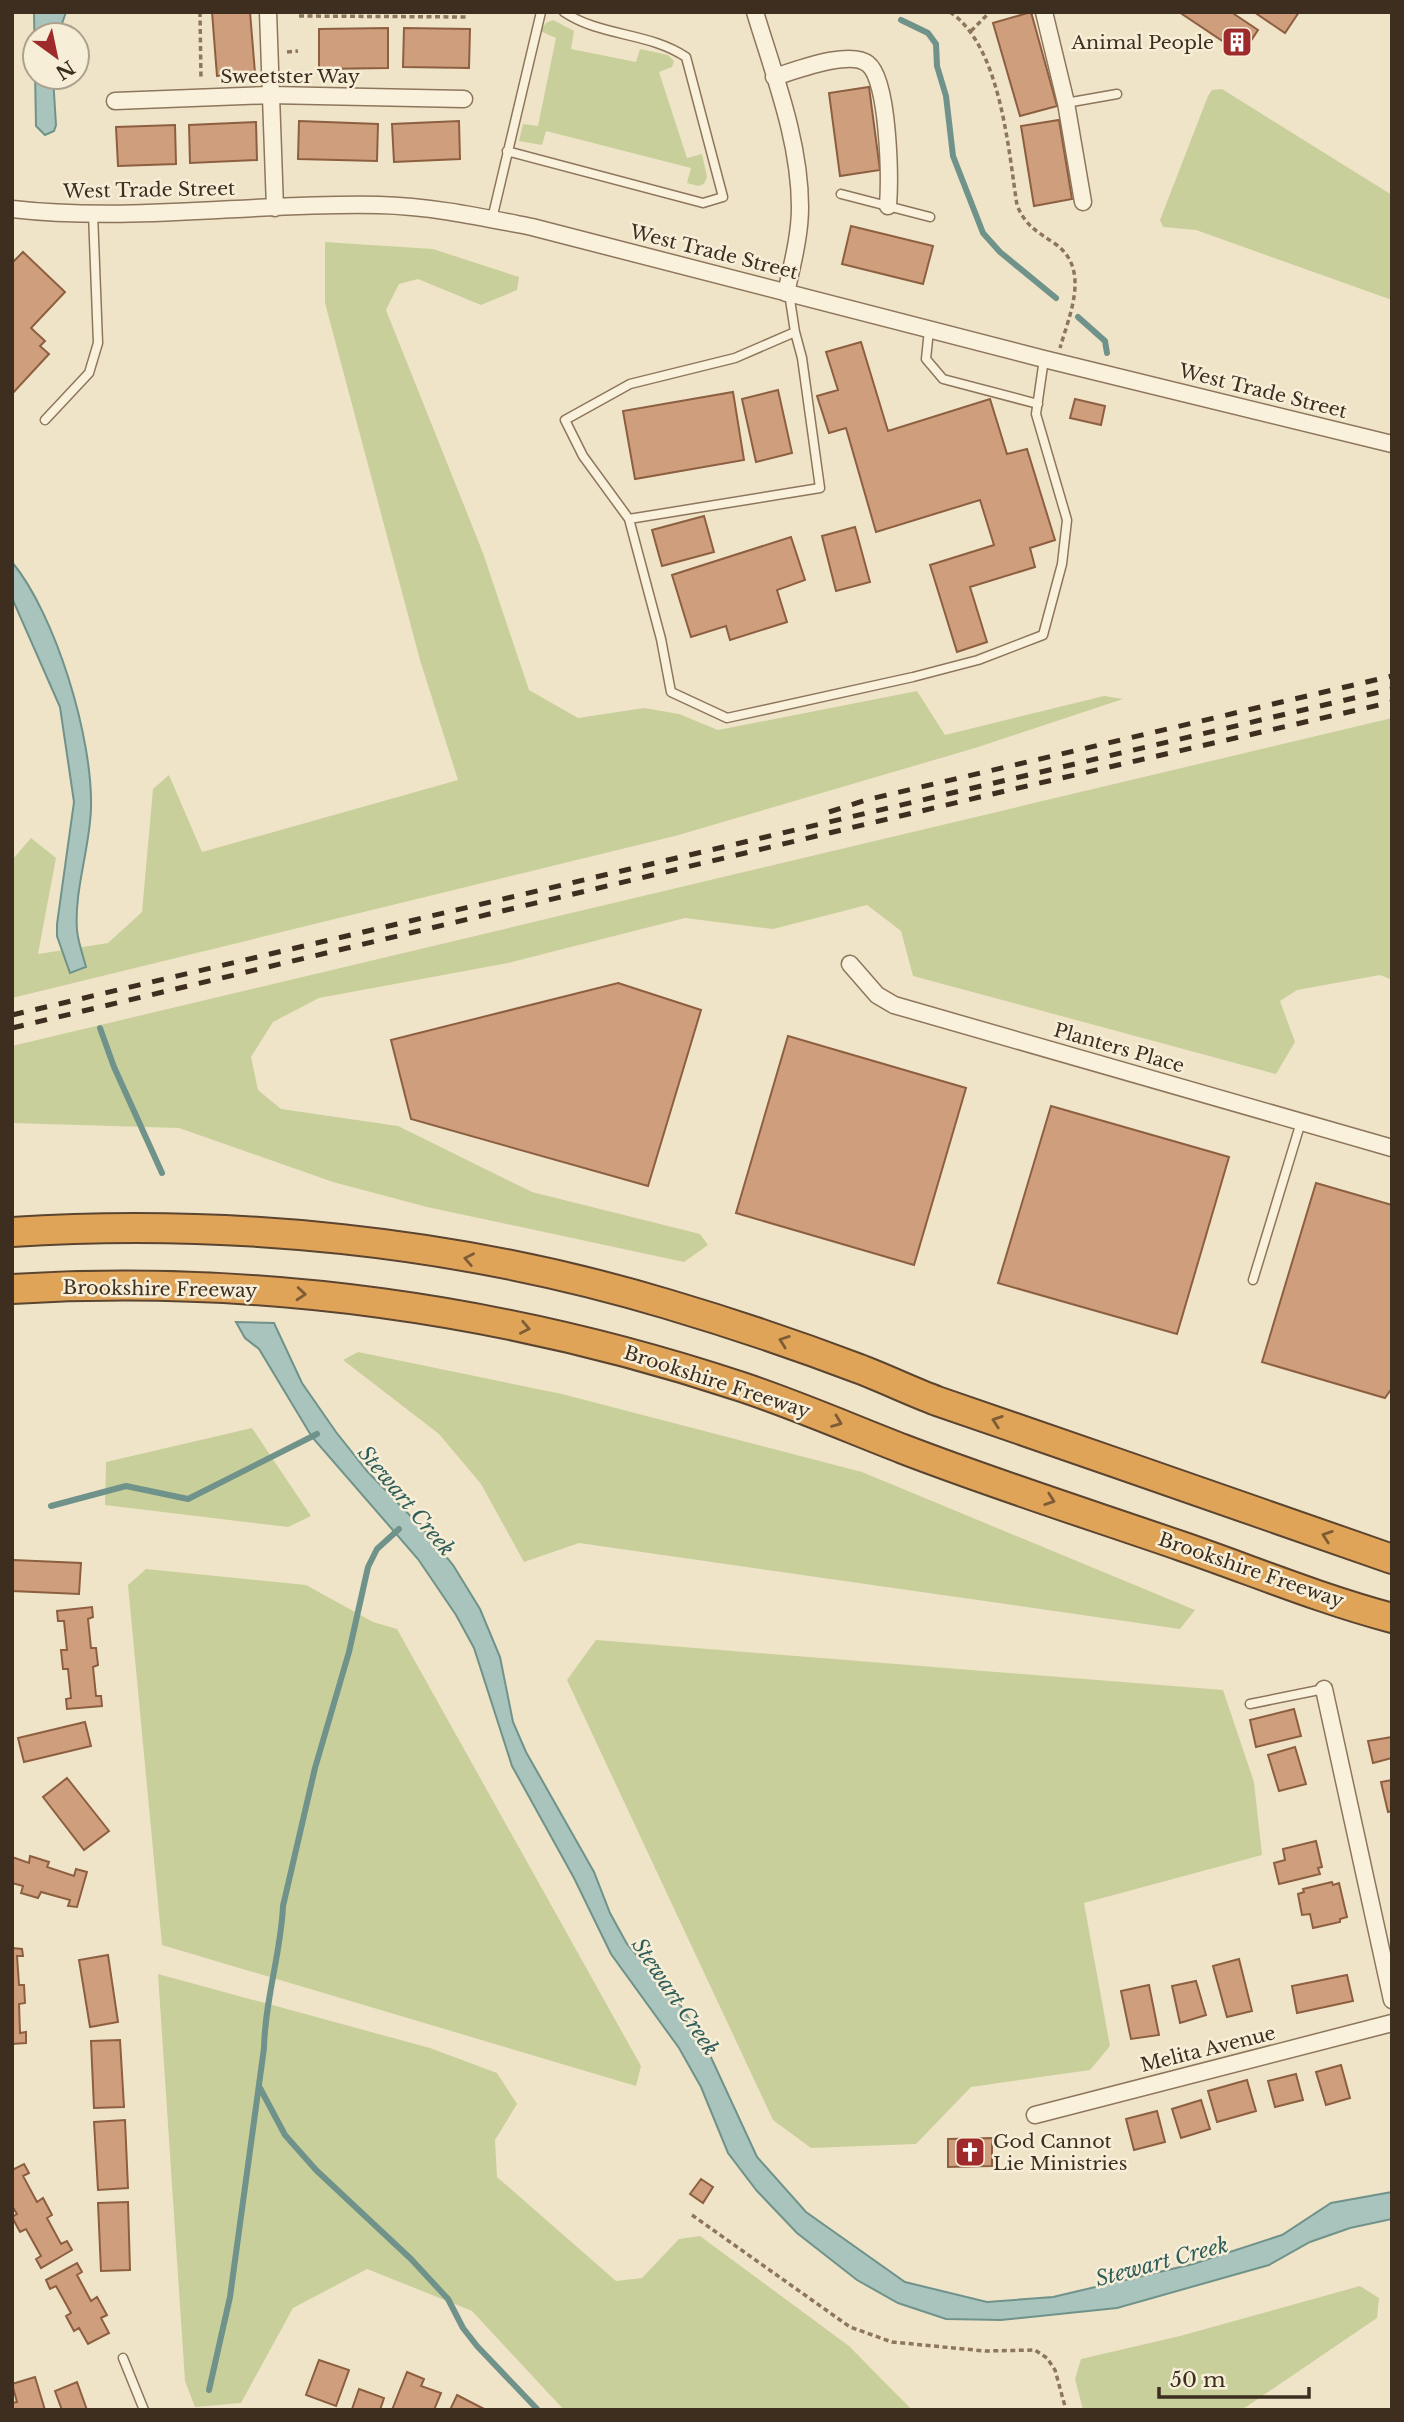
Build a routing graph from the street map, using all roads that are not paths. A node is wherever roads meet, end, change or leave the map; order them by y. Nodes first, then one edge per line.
1 (268, 12) edge
2 (541, 12) edge
3 (564, 12) edge
4 (755, 12) edge
5 (1044, 12) edge
6 (774, 77) junction
7 (1117, 94) dead end
8 (270, 95) junction
9 (464, 99) dead end
10 (115, 101) dead end
11 (1066, 103) junction
12 (507, 151) junction
13 (841, 194) dead end
14 (1083, 202) dead end
15 (888, 206) junction
16 (12, 208) edge
17 (275, 208) junction
18 (93, 213) junction
19 (930, 217) dead end
20 (492, 219) junction
21 (787, 293) junction
22 (929, 330) junction
23 (795, 332) junction
24 (1050, 361) junction
25 (1038, 404) junction
26 (45, 420) dead end
27 (1392, 444) edge
28 (629, 519) junction
29 (850, 964) dead end
30 (1301, 1122) junction
31 (1392, 1148) edge
32 (12, 1232) edge
33 (1253, 1280) dead end
34 (12, 1289) edge
35 (1392, 1559) edge
36 (1392, 1618) edge
37 (1324, 1689) joint
38 (1250, 1704) dead end
39 (1392, 2000) edge
40 (1392, 2023) edge
41 (1035, 2115) dead end
42 (122, 2358) dead end
43 (145, 2410) edge

1 - 8 street
2 - 12 lane
3 - 12 lane
4 - 6 street
5 - 11 street
6 - 15 street
6 - 21 street
7 - 11 lane
8 - 9 street, Sweetster Way
8 - 10 street, Sweetster Way
8 - 17 street
11 - 14 street
12 - 20 lane
13 - 15 lane
15 - 19 lane
16 - 18 street, West Trade Street
17 - 18 street, West Trade Street
17 - 20 street, West Trade Street
18 - 26 lane
20 - 21 street, West Trade Street
21 - 22 street, West Trade Street
21 - 23 lane
22 - 24 street, West Trade Street
22 - 25 lane
23 - 28 lane
23 - 28 lane
24 - 25 lane
24 - 27 street, West Trade Street
25 - 28 lane
29 - 30 street, Planters Place
30 - 31 street, Planters Place
30 - 33 lane
35 -> 32 highway
34 -> 36 highway, Brookshire Freeway
37 - 38 lane
37 - 39 street
40 - 41 street, Melita Avenue
42 - 43 lane

